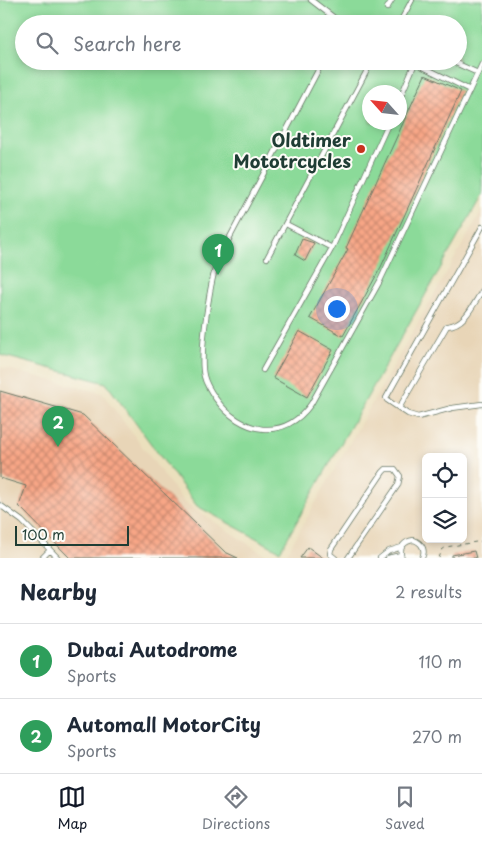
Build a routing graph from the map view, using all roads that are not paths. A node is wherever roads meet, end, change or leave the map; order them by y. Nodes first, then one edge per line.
1 (311, 0) edge
2 (392, 0) edge
3 (412, 0) edge
4 (387, 8) dead end
5 (331, 15) edge
6 (403, 15) edge
7 (482, 64) edge
8 (467, 68) edge
9 (318, 70) edge
10 (367, 70) edge
11 (410, 70) edge
12 (428, 70) edge
13 (478, 73) junction
14 (405, 85) edge
15 (470, 90) junction
16 (384, 130) edge
17 (286, 224) junction
18 (482, 227) edge
19 (332, 248) junction
20 (267, 258) dead end
21 (482, 291) edge
22 (263, 370) dead end
23 (482, 404) edge
24 (399, 408) junction
25 (0, 506) edge
26 (402, 547) junction
27 (50, 550) junction
28 (401, 556) edge
29 (42, 558) edge
30 (58, 558) edge
31 (335, 558) edge
32 (348, 558) edge
33 (380, 558) edge
34 (388, 558) edge
35 (422, 558) edge

1 - 5 lane
2 - 4 lane
3 - 6 lane
7 - 13 lane
8 - 13 lane
9 - 15 lane
10 - 17 lane
11 - 14 lane
12 - 15 lane
13 - 15 lane
16 - 19 lane
17 - 19 lane
17 - 20 lane
18 - 24 lane
19 - 22 lane
21 - 24 lane
23 - 24 lane
25 - 27 lane
26 - 28 lane
26 - 33 lane
26 - 35 lane
27 - 29 lane
27 - 30 lane
28 - 34 lane
31 - 32 lane

